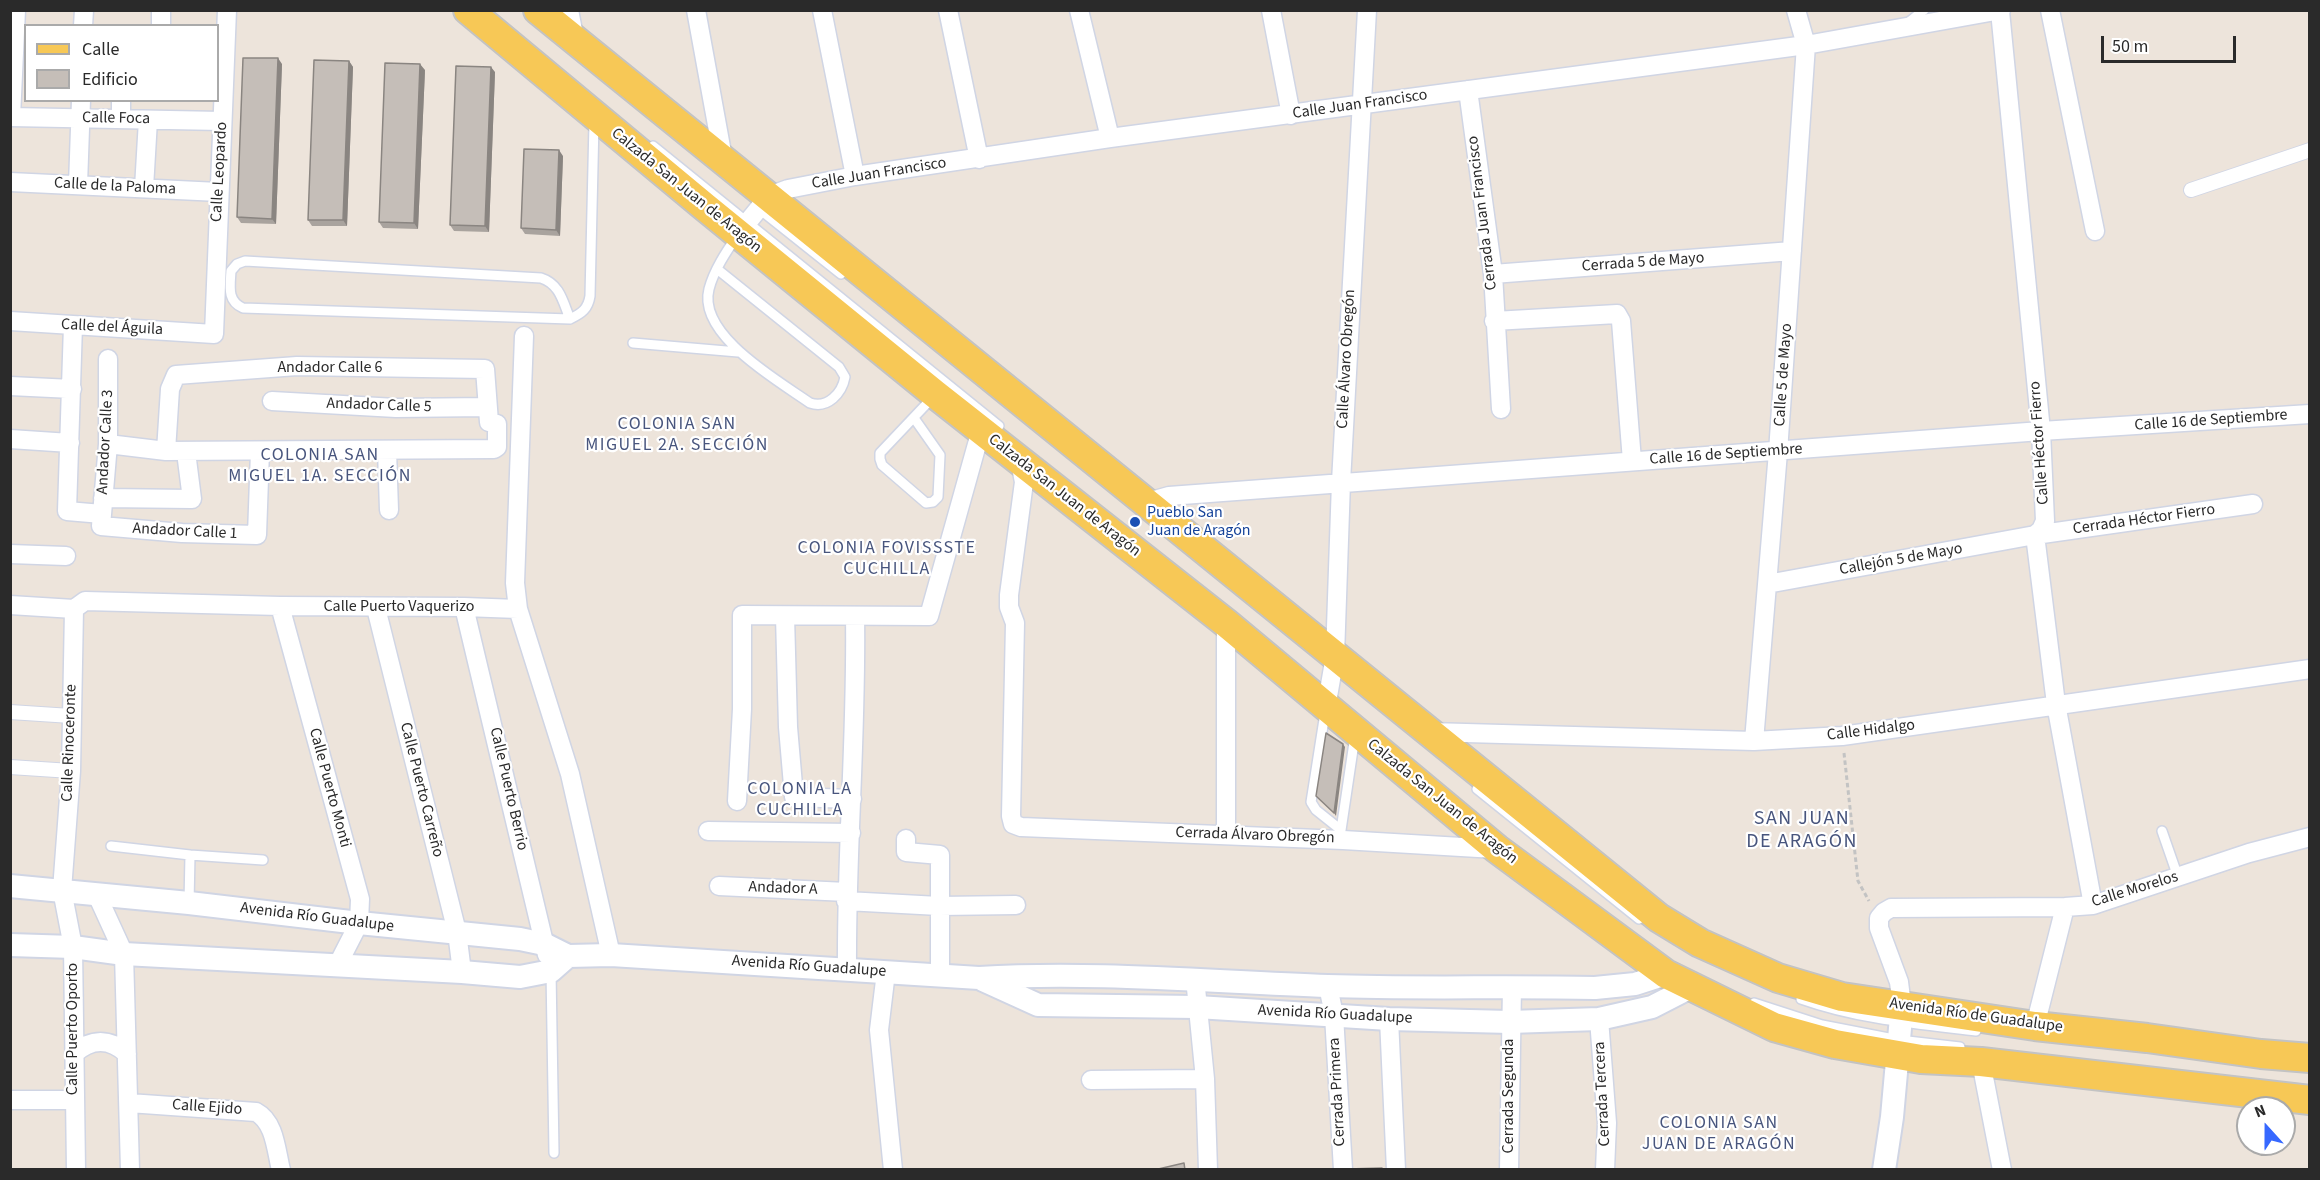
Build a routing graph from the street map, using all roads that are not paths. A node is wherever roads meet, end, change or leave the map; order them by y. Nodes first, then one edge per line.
1 (16, 10) edge
2 (227, 10) edge
3 (468, 10) edge
4 (525, 10) edge
5 (538, 10) edge
6 (569, 10) edge
7 (696, 10) edge
8 (822, 10) edge
9 (948, 10) edge
10 (1079, 10) edge
11 (1271, 10) edge
12 (1366, 10) edge
13 (1796, 10) edge
14 (1924, 10) edge
15 (2050, 10) edge
16 (2001, 11) edge
17 (1902, 27) junction
18 (575, 41) junction
19 (1806, 45) junction
20 (221, 67) edge
21 (12, 68) edge
22 (1468, 90) junction
23 (121, 102) edge
24 (1361, 104) junction
25 (80, 110) edge
26 (1291, 115) junction
27 (594, 116) junction
28 (11, 117) edge
29 (121, 119) junction
30 (148, 120) junction
31 (222, 121) junction
32 (1110, 138) junction
33 (647, 140) dead end
34 (2310, 150) edge
35 (979, 159) junction
36 (722, 165) junction
37 (855, 176) junction
38 (10, 182) edge
39 (78, 185) junction
40 (144, 189) junction
41 (2191, 190) dead end
42 (219, 192) junction
43 (753, 212) junction
44 (2095, 231) dead end
45 (1792, 251) junction
46 (717, 269) junction
47 (1493, 274) junction
48 (852, 283) dead end
49 (570, 320) junction
50 (10, 321) edge
51 (1494, 321) junction
52 (73, 326) junction
53 (214, 333) joint
54 (524, 336) dead end
55 (633, 343) dead end
56 (738, 352) junction
57 (114, 371) dead end
58 (10, 386) edge
59 (72, 389) junction
60 (935, 394) junction
61 (272, 401) dead end
62 (487, 407) junction
63 (1501, 409) dead end
64 (2310, 414) edge
65 (914, 418) junction
66 (992, 430) junction
67 (2041, 432) junction
68 (10, 439) edge
69 (70, 443) junction
70 (108, 444) junction
71 (387, 450) junction
72 (166, 451) junction
73 (260, 451) junction
74 (186, 452) junction
75 (1778, 452) junction
76 (1632, 461) junction
77 (1020, 462) junction
78 (1341, 482) junction
79 (2253, 504) dead end
80 (1140, 509) junction
81 (389, 510) dead end
82 (102, 513) junction
83 (2035, 536) junction
84 (10, 554) edge
85 (66, 556) dead end
86 (1177, 571) dead end
87 (1767, 584) junction
88 (10, 605) edge
89 (79, 605) junction
90 (280, 606) junction
91 (464, 607) junction
92 (376, 608) junction
93 (518, 609) junction
94 (786, 616) junction
95 (855, 616) junction
96 (1226, 622) junction
97 (1277, 652) dead end
98 (1334, 668) junction
99 (2310, 669) edge
100 (1329, 697) junction
101 (2056, 704) junction
102 (10, 712) edge
103 (71, 716) junction
104 (1356, 731) junction
105 (1428, 732) junction
106 (1754, 741) junction
107 (10, 767) edge
108 (71, 771) junction
109 (1470, 783) dead end
110 (852, 799) junction
111 (737, 801) dead end
112 (708, 831) dead end
113 (2162, 831) dead end
114 (851, 833) junction
115 (1226, 835) junction
116 (1342, 835) junction
117 (2310, 837) edge
118 (906, 839) dead end
119 (111, 846) dead end
120 (1497, 849) junction
121 (190, 855) junction
122 (262, 860) dead end
123 (2178, 877) junction
124 (10, 886) edge
125 (719, 886) dead end
126 (62, 890) junction
127 (97, 895) junction
128 (847, 896) junction
129 (189, 903) junction
130 (1016, 905) dead end
131 (2093, 905) junction
132 (939, 906) junction
133 (2065, 907) junction
134 (1651, 920) junction
135 (1612, 921) dead end
136 (359, 923) junction
137 (457, 932) junction
138 (544, 944) junction
139 (10, 945) edge
140 (73, 947) junction
141 (1650, 950) dead end
142 (124, 954) junction
143 (568, 956) junction
144 (610, 956) junction
145 (337, 966) junction
146 (847, 968) junction
147 (551, 971) junction
148 (462, 972) junction
149 (886, 972) junction
150 (1666, 974) junction
151 (940, 976) junction
152 (979, 978) junction
153 (1195, 978) junction
154 (1328, 986) junction
155 (1512, 986) junction
156 (1691, 987) junction
157 (1727, 992) dead end
158 (1790, 995) dead end
159 (1736, 997) dead end
160 (1747, 1001) dead end
161 (1197, 1007) junction
162 (1334, 1015) junction
163 (1389, 1019) junction
164 (1599, 1019) junction
165 (1510, 1022) junction
166 (2035, 1026) junction
167 (1900, 1031) junction
168 (1982, 1032) dead end
169 (74, 1054) junction
170 (127, 1054) junction
171 (1976, 1055) junction
172 (2216, 1058) dead end
173 (2310, 1058) edge
174 (2310, 1066) edge
175 (1091, 1080) dead end
176 (1205, 1080) junction
177 (10, 1100) edge
178 (74, 1100) junction
179 (2310, 1100) edge
180 (129, 1103) junction
181 (554, 1154) dead end
182 (76, 1170) edge
183 (130, 1170) edge
184 (279, 1170) edge
185 (893, 1170) edge
186 (1208, 1170) edge
187 (1343, 1170) edge
188 (1396, 1170) edge
189 (1509, 1170) edge
190 (1605, 1170) edge
191 (1884, 1170) edge
192 (2002, 1170) edge

1 - 21 street
2 - 20 street, Calle Leopardo
3 - 27 main road, Calzada San Juan de Aragón
4 - 36 lane
5 - 18 main road, Calzada San Juan de Aragón
6 - 18 street
7 - 36 street
8 - 37 street
9 - 35 street
10 - 32 street
11 - 26 street
12 - 24 street, Calle Álvaro Obregón
13 - 19 street
14 - 17 lane
15 - 44 street
16 - 17 street, Calle Juan Francisco
16 - 67 street, Calle Héctor Fierro
17 - 19 street, Calle Juan Francisco
18 - 36 main road, Calzada San Juan de Aragón
19 - 22 street, Calle Juan Francisco
19 - 45 street, Calle 5 de Mayo
20 - 31 street, Calle Leopardo
21 - 28 street
22 - 24 street, Calle Juan Francisco
22 - 47 street, Cerrada Juan Francisco
23 - 29 street
24 - 26 street, Calle Juan Francisco
24 - 78 street, Calle Álvaro Obregón
25 - 28 street, Calle Foca
25 - 29 street, Calle Foca
25 - 39 street
26 - 32 street, Calle Juan Francisco
27 - 43 main road, Calzada San Juan de Aragón
27 - 49 lane
29 - 30 street, Calle Foca
30 - 31 street, Calle Foca
30 - 40 street
31 - 42 street, Calle Leopardo
32 - 35 street, Calle Juan Francisco
33 - 43 lane
34 - 41 street
35 - 37 street, Calle Juan Francisco
36 - 43 main road, Calzada San Juan de Aragón
37 - 43 street, Calle Juan Francisco
38 - 39 street, Calle de la Paloma
39 - 40 street, Calle de la Paloma
40 - 42 street, Calle de la Paloma
42 - 53 street, Calle Leopardo
43 - 46 lane
43 - 48 lane
43 - 60 main road, Calzada San Juan de Aragón
43 - 66 lane
43 - 80 main road, Calzada San Juan de Aragón
45 - 47 street, Cerrada 5 de Mayo
45 - 75 street, Calle 5 de Mayo
46 - 56 lane
46 - 56 lane
47 - 51 street, Cerrada Juan Francisco
49 - 49 lane
50 - 52 street, Calle del Águila
51 - 63 street, Cerrada Juan Francisco
51 - 76 street
52 - 53 street, Calle del Águila
52 - 59 street
54 - 93 street
55 - 56 lane
57 - 70 street, Andador Calle 3
58 - 59 street
59 - 69 street
60 - 65 lane
60 - 66 main road, Calzada San Juan de Aragón
61 - 62 street, Andador Calle 5
62 - 71 street
62 - 72 street, Andador Calle 6
64 - 67 street, Calle 16 de Septiembre
65 - 65 lane
66 - 77 main road, Calzada San Juan de Aragón
66 - 95 street
67 - 75 street, Calle 16 de Septiembre
67 - 83 street, Calle Héctor Fierro
68 - 69 street
69 - 82 street
70 - 72 street
70 - 82 street, Andador Calle 3
71 - 73 street
71 - 81 street
72 - 74 street
73 - 74 street
73 - 82 street, Andador Calle 1
74 - 82 street
75 - 76 street, Calle 16 de Septiembre
75 - 87 street, Calle 5 de Mayo
76 - 78 street, Calle 16 de Septiembre
77 - 96 main road, Calzada San Juan de Aragón
77 - 115 street, Cerrada Álvaro Obregón
78 - 80 street, Calle 16 de Septiembre
78 - 98 street, Calle Álvaro Obregón
79 - 83 street, Cerrada Héctor Fierro
80 - 98 main road, Calzada San Juan de Aragón
83 - 87 street, Callejón 5 de Mayo
83 - 101 street, Calle Héctor Fierro
84 - 85 street
86 - 97 lane
87 - 106 street, Calle 5 de Mayo
88 - 89 street, Calle Puerto Vaquerizo
89 - 90 street, Calle Puerto Vaquerizo
89 - 103 street, Calle Rinoceronte
90 - 92 street, Calle Puerto Vaquerizo
90 - 136 street, Calle Puerto Monti
91 - 92 street, Calle Puerto Vaquerizo
91 - 93 street, Calle Puerto Vaquerizo
91 - 138 street, Calle Puerto Berrio
92 - 137 street, Calle Puerto Carreño
93 - 144 street
94 - 95 street
94 - 110 street
94 - 111 street
95 - 110 street
96 - 100 main road, Calzada San Juan de Aragón
96 - 115 street
98 - 100 street, Calle Álvaro Obregón
98 - 105 main road, Calzada San Juan de Aragón
99 - 101 street, Calle Hidalgo
100 - 104 main road, Calzada San Juan de Aragón
100 - 116 lane
101 - 106 street, Calle Hidalgo
101 - 131 street, Calle Héctor Fierro
102 - 103 street
103 - 108 street, Calle Rinoceronte
104 - 116 lane
104 - 120 main road, Calzada San Juan de Aragón
105 - 106 street, Calle Hidalgo
105 - 134 main road, Calzada San Juan de Aragón
107 - 108 street
108 - 126 street, Calle Rinoceronte
109 - 134 lane
110 - 114 street
112 - 114 street
113 - 123 lane
114 - 128 street
115 - 116 street, Cerrada Álvaro Obregón
116 - 120 street, Cerrada Álvaro Obregón
117 - 123 street, Calle Morelos
118 - 132 street
119 - 121 lane
120 - 150 main road, Calzada San Juan de Aragón
121 - 122 lane
121 - 129 lane
123 - 131 street, Calle Morelos
124 - 126 street, Avenida Río Guadalupe
125 - 128 street, Andador A
126 - 127 street, Avenida Río Guadalupe
126 - 140 street, Calle Puerto Oporto
127 - 129 street, Avenida Río Guadalupe
127 - 142 street
128 - 132 street, Andador A
128 - 146 street
129 - 136 street, Avenida Río Guadalupe
130 - 132 street, Andador A
131 - 133 street, Calle Morelos
132 - 151 street
133 - 166 street
133 - 167 street, Calle Morelos
134 - 167 main road, Avenida Río de Guadalupe
135 - 141 lane
136 - 137 street, Avenida Río Guadalupe
136 - 145 street, Calle Puerto Monti
137 - 138 street, Avenida Río Guadalupe
137 - 148 street, Calle Puerto Carreño
138 - 143 street, Avenida Río Guadalupe
138 - 147 street, Calle Puerto Berrio
139 - 140 street
140 - 142 street
140 - 169 street, Calle Puerto Oporto
142 - 145 street
142 - 170 street
143 - 144 street, Avenida Río Guadalupe
143 - 147 street
144 - 146 street, Avenida Río Guadalupe
145 - 148 street
146 - 149 street, Avenida Río Guadalupe
147 - 148 street
147 - 181 lane
149 - 151 street, Avenida Río Guadalupe
149 - 185 street
150 - 155 street, Avenida Río Guadalupe
150 - 156 main road, Avenida Río de Guadalupe
151 - 152 street, Avenida Río Guadalupe
152 - 153 street, Avenida Río Guadalupe
152 - 161 street, Avenida Río Guadalupe
153 - 154 street, Avenida Río Guadalupe
153 - 161 street
154 - 155 street, Avenida Río Guadalupe
154 - 162 street, Cerrada Primera
155 - 165 street, Cerrada Segunda
156 - 164 street, Avenida Río Guadalupe
156 - 167 main road, Avenida Río de Guadalupe
157 - 159 lane
158 - 167 lane
160 - 167 lane
161 - 162 street, Avenida Río Guadalupe
161 - 176 street
162 - 163 street, Avenida Río Guadalupe
162 - 187 street, Cerrada Primera
163 - 165 street, Avenida Río Guadalupe
163 - 188 street
164 - 165 street, Avenida Río Guadalupe
164 - 190 street, Cerrada Tercera
165 - 189 street, Cerrada Segunda
166 - 167 main road, Avenida Río de Guadalupe
166 - 173 main road, Avenida Río de Guadalupe
167 - 168 lane
167 - 171 main road, Avenida Río de Guadalupe
167 - 191 street
169 - 170 street
169 - 178 street, Calle Puerto Oporto
170 - 180 street
171 - 179 main road, Avenida Río de Guadalupe
171 - 192 street
172 - 174 lane
175 - 176 street
176 - 186 street
177 - 178 street
178 - 182 street, Calle Puerto Oporto
180 - 183 street
180 - 184 street, Calle Ejido

